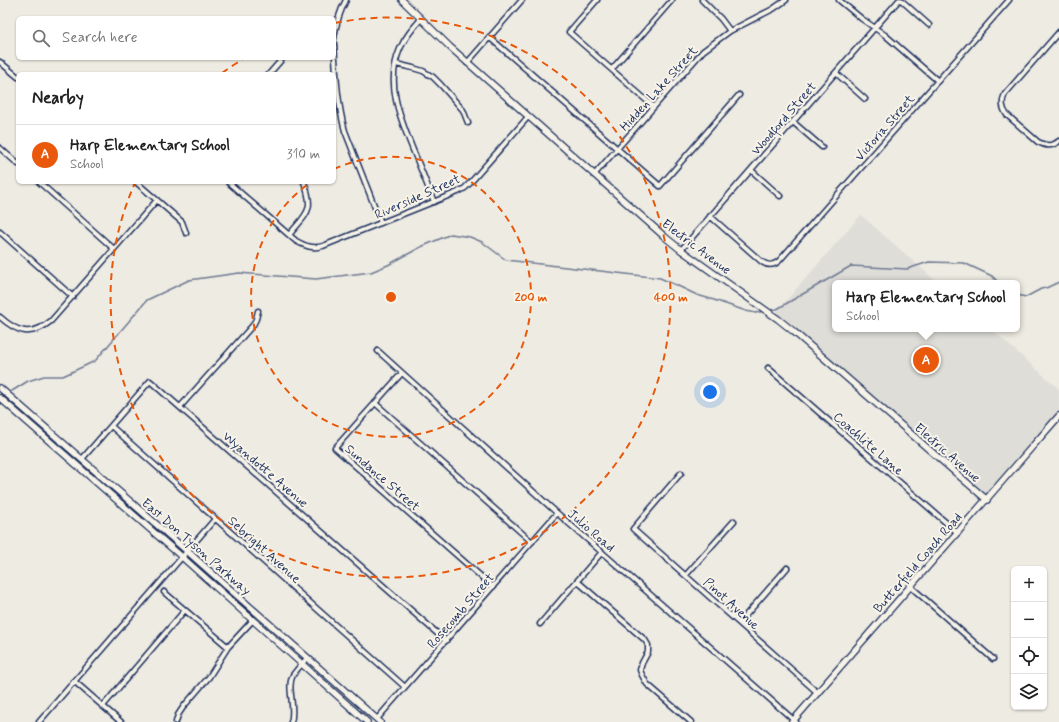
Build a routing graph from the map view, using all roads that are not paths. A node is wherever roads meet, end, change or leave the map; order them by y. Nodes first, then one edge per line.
1 (346, 0) edge
2 (402, 0) edge
3 (522, 0) edge
4 (597, 0) edge
5 (672, 0) edge
6 (702, 0) edge
7 (785, 0) edge
8 (839, 0) edge
9 (900, 0) edge
10 (1009, 0) edge
11 (421, 19) junction
12 (336, 25) edge
13 (929, 25) dead end
14 (875, 28) junction
15 (730, 31) junction
16 (1059, 32) edge
17 (489, 37) junction
18 (281, 60) edge
19 (335, 60) edge
20 (0, 62) edge
21 (467, 63) junction
22 (396, 64) junction
23 (612, 69) junction
24 (271, 72) edge
25 (836, 73) junction
26 (16, 75) edge
27 (938, 82) junction
28 (739, 95) dead end
29 (865, 99) dead end
30 (654, 107) junction
31 (528, 117) junction
32 (793, 122) junction
33 (468, 123) dead end
34 (1059, 141) edge
35 (822, 147) dead end
36 (0, 148) edge
37 (617, 148) junction
38 (16, 162) edge
39 (751, 170) junction
40 (594, 175) junction
41 (41, 184) edge
42 (138, 184) edge
43 (230, 184) edge
44 (305, 184) edge
45 (780, 196) dead end
46 (157, 200) junction
47 (434, 202) junction
48 (710, 216) junction
49 (381, 223) junction
50 (0, 232) edge
51 (186, 233) dead end
52 (289, 235) junction
53 (114, 249) junction
54 (681, 250) junction
55 (73, 296) junction
56 (258, 311) dead end
57 (0, 317) edge
58 (378, 351) dead end
59 (768, 368) dead end
60 (402, 373) junction
61 (0, 388) edge
62 (0, 398) edge
63 (375, 403) junction
64 (180, 407) junction
65 (1059, 416) edge
66 (111, 426) junction
67 (82, 459) junction
68 (681, 473) dead end
69 (987, 500) junction
70 (557, 513) junction
71 (215, 519) junction
72 (734, 521) dead end
73 (958, 533) junction
74 (532, 542) junction
75 (187, 551) junction
76 (602, 552) junction
77 (182, 557) junction
78 (788, 568) dead end
79 (686, 576) junction
80 (578, 581) junction
81 (910, 586) junction
82 (493, 587) junction
83 (164, 592) dead end
84 (185, 610) junction
85 (253, 620) junction
86 (739, 622) junction
87 (540, 624) dead end
88 (446, 641) junction
89 (228, 647) junction
90 (308, 658) junction
91 (993, 660) dead end
92 (302, 664) junction
93 (74, 681) junction
94 (405, 687) junction
95 (818, 692) junction
96 (103, 706) junction
97 (378, 721) edge
98 (794, 721) edge
99 (39, 722) edge
100 (121, 722) edge
101 (176, 722) edge
102 (291, 722) edge
103 (367, 722) edge
104 (691, 722) edge

1 - 12 street
2 - 11 main road, Electric Avenue
3 - 17 street
4 - 23 street
5 - 23 street
6 - 15 street
7 - 15 street, Hidden Lake Street
8 - 14 street
9 - 13 street
9 - 14 street, Woodford Street
10 - 27 street, Victoria Street
11 - 21 main road, Electric Avenue
11 - 22 street
14 - 25 street, Woodford Street
14 - 27 street
15 - 30 street, Hidden Lake Street
16 - 34 street
17 - 21 street
17 - 37 street
18 - 24 street
19 - 49 street
20 - 26 street
21 - 31 main road, Electric Avenue
22 - 33 street
22 - 47 street
23 - 30 street
25 - 29 street
25 - 32 street, Woodford Street
27 - 48 street, Victoria Street
28 - 37 street
30 - 37 street, Hidden Lake Street
31 - 40 main road, Electric Avenue
31 - 47 street, Riverside Street
32 - 35 street
32 - 39 street, Woodford Street
36 - 38 street
37 - 40 street, Hidden Lake Street
39 - 45 street
39 - 48 street, Woodford Street
40 - 54 main road, Electric Avenue
41 - 53 street
42 - 46 street
43 - 52 street
44 - 52 street
46 - 51 street
46 - 53 street
47 - 49 street, Riverside Street
48 - 54 street, Woodford Street
49 - 52 street, Riverside Street
50 - 55 street
53 - 55 street
54 - 69 main road, Electric Avenue
55 - 57 street
56 - 64 street
58 - 60 street, Julio Road
59 - 73 street, Coachlite Lane
60 - 63 street, Sundance Street
60 - 70 street, Julio Road
61 - 67 main road, East Don Tyson Parkway
62 - 77 main road, East Don Tyson Parkway
63 - 74 street
63 - 82 street, Sundance Street
64 - 66 street, Wyandotte Avenue
64 - 88 street, Wyandotte Avenue
65 - 69 main road, Butterfield Coach Road
66 - 67 street, Wyandotte Avenue
66 - 71 street, Sebright Avenue
67 - 75 main road, East Don Tyson Parkway
68 - 79 street, Pinot Avenue
69 - 73 main road, Butterfield Coach Road
70 - 74 street, Rosecomb Street
70 - 76 street, Julio Road
71 - 75 street
71 - 94 street, Sebright Avenue
72 - 79 street
73 - 81 main road, Butterfield Coach Road
74 - 82 street, Rosecomb Street
75 - 77 street
75 - 90 main road, East Don Tyson Parkway
76 - 80 street
76 - 98 street, Julio Road
77 - 85 main road, East Don Tyson Parkway
77 - 93 street
78 - 86 street
79 - 86 street, Pinot Avenue
80 - 87 street
80 - 104 street
81 - 91 street
81 - 95 main road, Butterfield Coach Road
82 - 88 street, Rosecomb Street
83 - 84 street
84 - 89 street
84 - 96 street
85 - 89 street
85 - 92 main road, East Don Tyson Parkway
86 - 95 street, Pinot Avenue
88 - 94 street, Rosecomb Street
89 - 101 street
90 - 92 street
90 - 97 main road, East Don Tyson Parkway
92 - 102 street
92 - 103 main road, East Don Tyson Parkway
93 - 96 street
93 - 99 street
94 - 97 street, Rosecomb Street
95 - 98 main road, Butterfield Coach Road
96 - 100 street

